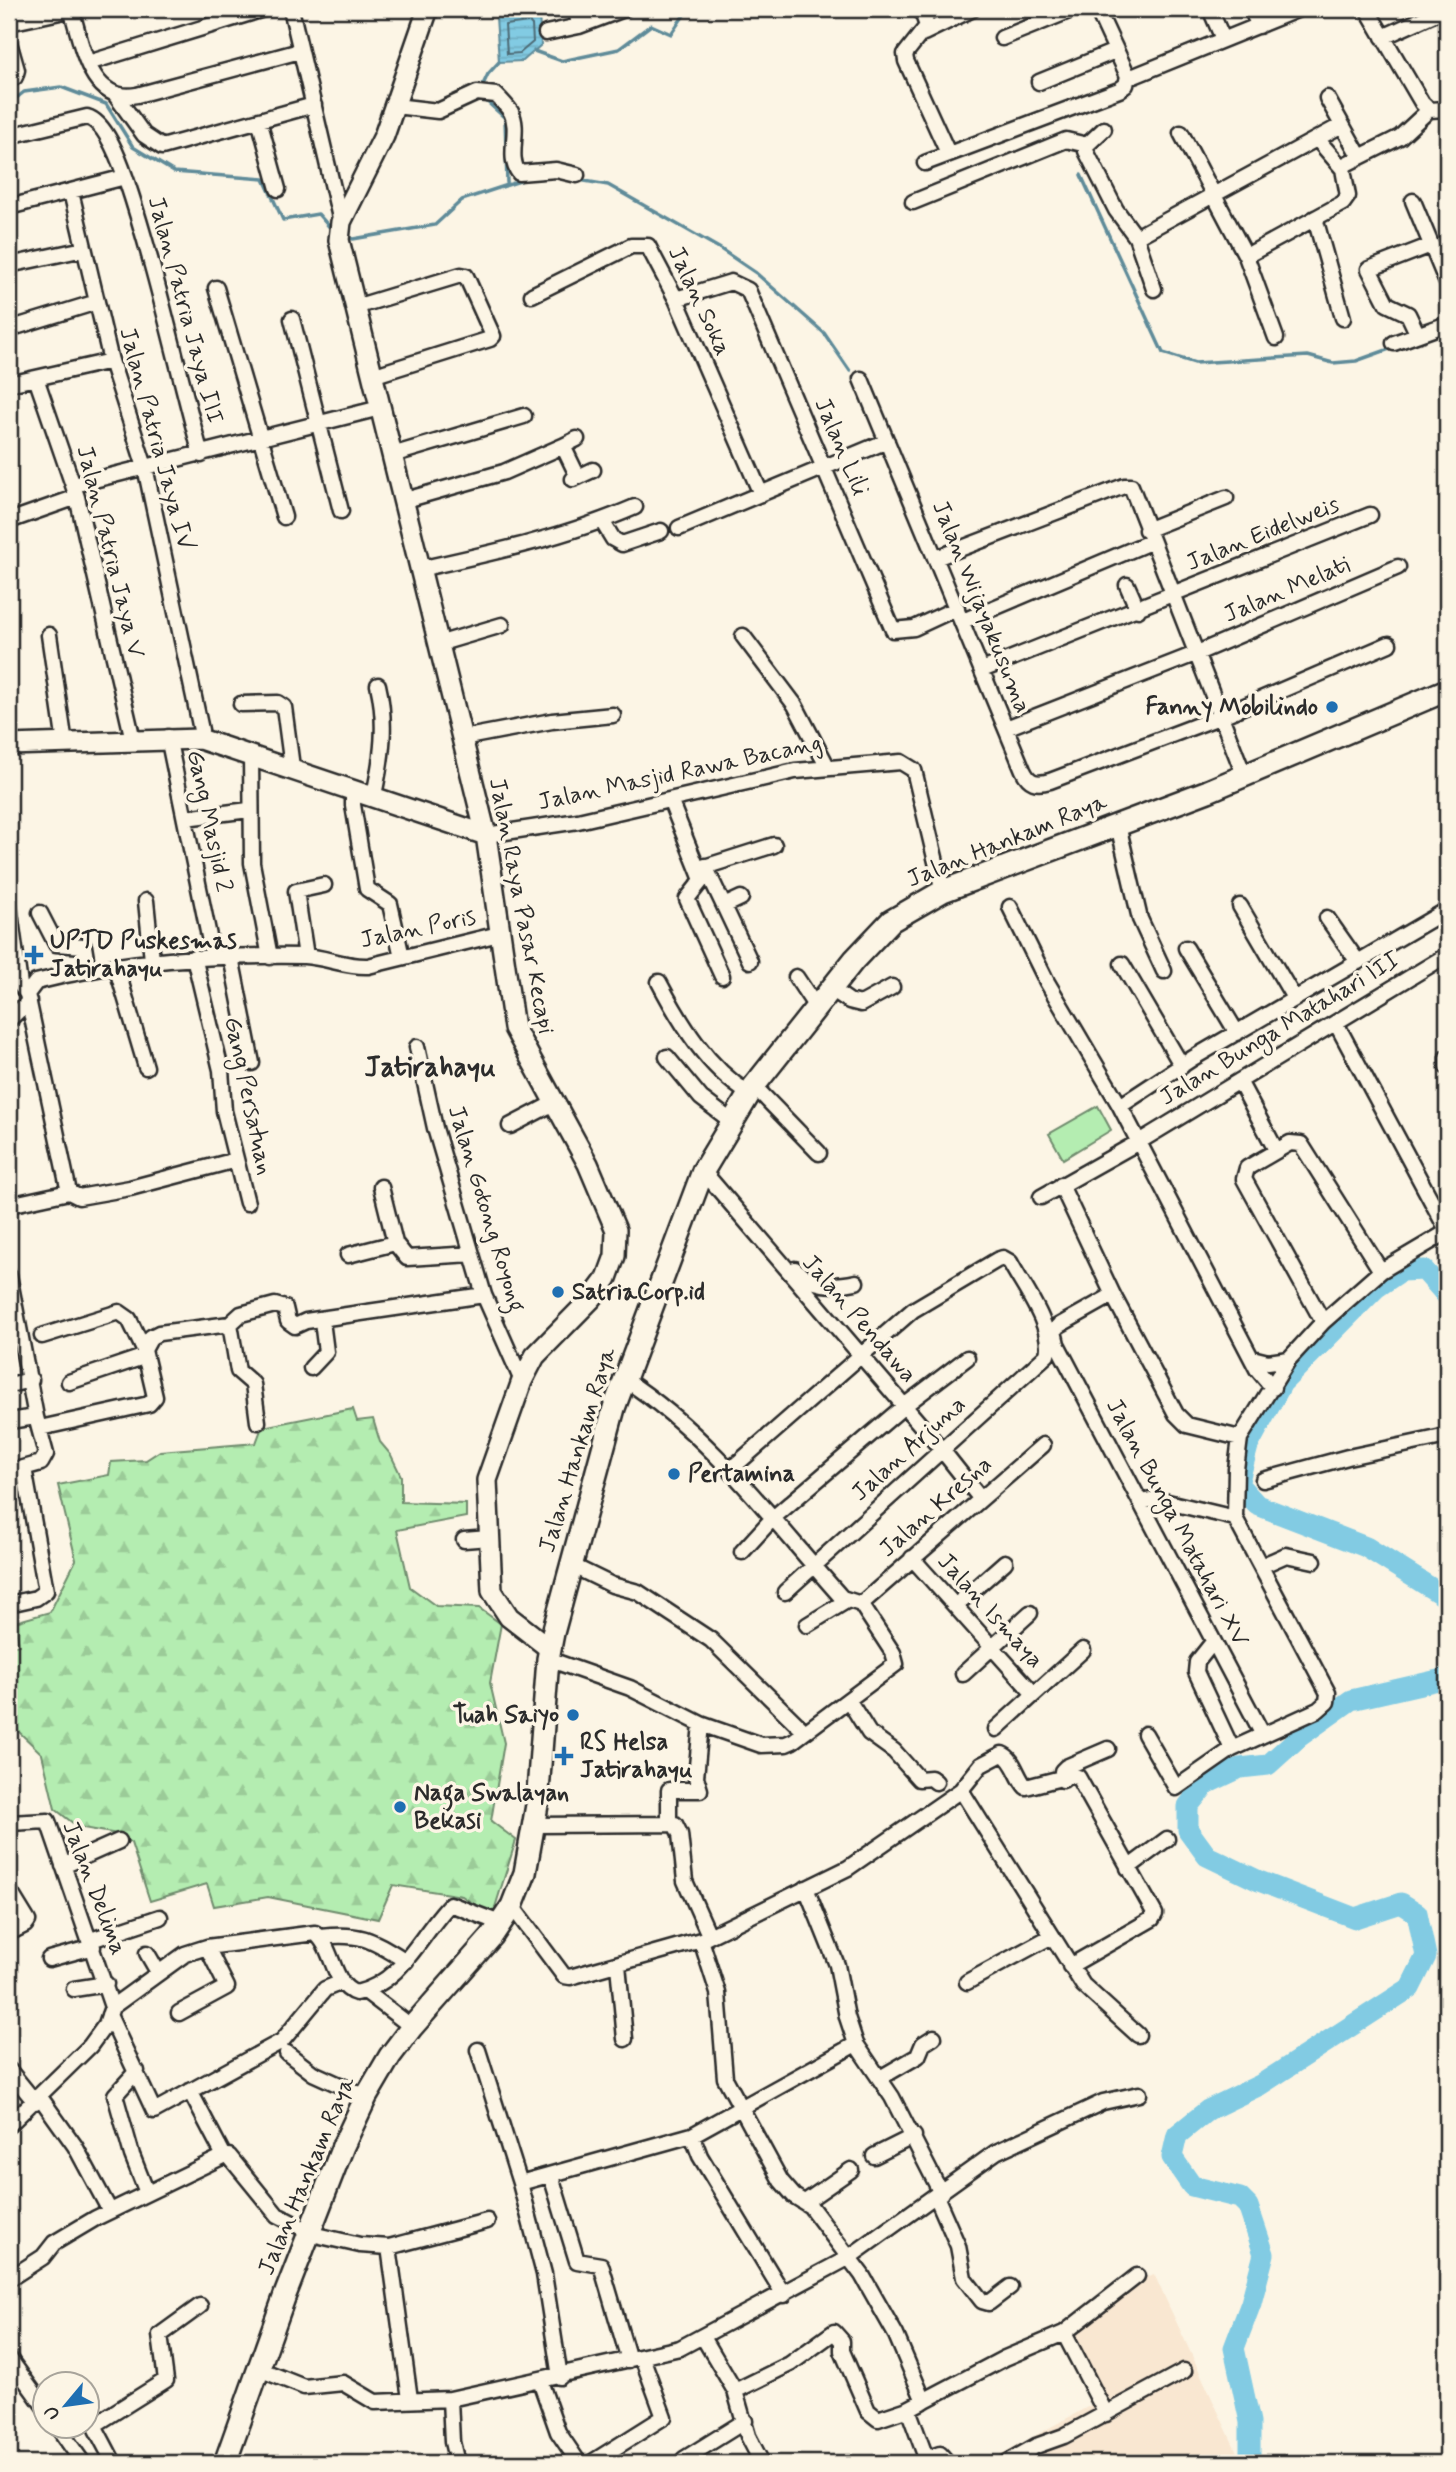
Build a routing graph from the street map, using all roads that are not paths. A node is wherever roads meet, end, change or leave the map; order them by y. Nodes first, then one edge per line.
1 (72, 9) edge
2 (264, 9) edge
3 (291, 9) edge
4 (428, 9) edge
5 (576, 9) edge
6 (624, 9) edge
7 (921, 9) edge
8 (973, 9) edge
9 (1074, 9) edge
10 (1097, 9) edge
11 (1210, 9) edge
12 (1251, 9) edge
13 (1299, 9) edge
14 (1367, 9) edge
15 (1445, 9) edge
16 (11, 18) edge
17 (579, 26) junction
18 (1259, 26) junction
19 (546, 33) dead end
20 (923, 33) junction
21 (1383, 37) junction
22 (1002, 38) dead end
23 (1223, 39) junction
24 (9, 43) edge
25 (300, 51) junction
26 (1115, 51) junction
27 (88, 63) junction
28 (1128, 75) junction
29 (9, 80) edge
30 (1039, 82) dead end
31 (116, 96) junction
32 (1327, 98) dead end
33 (314, 105) junction
34 (395, 106) junction
35 (1447, 109) edge
36 (1429, 110) junction
37 (259, 120) junction
38 (1342, 125) junction
39 (1104, 130) dead end
40 (1181, 133) dead end
41 (9, 136) edge
42 (1317, 139) junction
43 (1087, 145) junction
44 (948, 153) junction
45 (1360, 157) junction
46 (925, 163) dead end
47 (1343, 169) junction
48 (578, 175) dead end
49 (125, 177) junction
50 (278, 189) dead end
51 (71, 192) junction
52 (1213, 197) junction
53 (1413, 201) dead end
54 (913, 202) dead end
55 (9, 207) edge
56 (1315, 218) junction
57 (340, 230) junction
58 (1136, 237) junction
59 (1431, 245) junction
60 (84, 249) junction
61 (1246, 256) junction
62 (9, 265) edge
63 (1447, 283) edge
64 (216, 288) dead end
65 (1154, 289) dead end
66 (532, 295) dead end
67 (676, 299) junction
68 (97, 302) junction
69 (355, 307) junction
70 (1343, 318) dead end
71 (292, 319) dead end
72 (1447, 324) edge
73 (9, 329) edge
74 (1417, 333) junction
75 (1276, 338) dead end
76 (1394, 343) dead end
77 (111, 361) junction
78 (372, 376) junction
79 (36, 378) junction
80 (861, 379) dead end
81 (9, 384) edge
82 (380, 408) junction
83 (524, 416) dead end
84 (317, 422) junction
85 (261, 438) junction
86 (577, 439) dead end
87 (887, 440) junction
88 (563, 446) junction
89 (201, 455) junction
90 (392, 455) junction
91 (145, 467) junction
92 (825, 467) junction
93 (593, 470) dead end
94 (75, 491) junction
95 (761, 494) junction
96 (1226, 498) dead end
97 (402, 501) junction
98 (635, 507) dead end
99 (341, 511) dead end
100 (1370, 515) dead end
101 (284, 517) dead end
102 (9, 521) edge
103 (602, 521) junction
104 (679, 528) dead end
105 (661, 531) dead end
106 (1148, 536) junction
107 (936, 558) junction
108 (1398, 567) dead end
109 (419, 569) junction
110 (1127, 585) dead end
111 (1174, 596) junction
112 (1138, 610) junction
113 (960, 615) junction
114 (502, 625) dead end
115 (49, 635) dead end
116 (743, 636) dead end
117 (438, 644) junction
118 (1389, 644) dead end
119 (1195, 654) junction
120 (982, 670) junction
121 (378, 685) dead end
122 (1447, 690) edge
123 (241, 704) dead end
124 (613, 715) dead end
125 (1219, 716) junction
126 (1006, 728) junction
127 (168, 737) junction
128 (462, 738) junction
129 (200, 739) junction
130 (132, 740) junction
131 (65, 744) junction
132 (9, 745) edge
133 (251, 755) junction
134 (827, 766) junction
135 (292, 767) junction
136 (1244, 775) junction
137 (353, 789) junction
138 (374, 795) junction
139 (670, 800) junction
140 (249, 810) junction
141 (185, 818) junction
142 (1118, 825) junction
143 (486, 835) junction
144 (774, 845) dead end
145 (701, 867) junction
146 (324, 884) dead end
147 (943, 891) junction
148 (741, 898) dead end
149 (146, 901) dead end
150 (9, 905) edge
151 (723, 906) junction
152 (1240, 906) dead end
153 (1010, 907) dead end
154 (1447, 910) edge
155 (40, 913) dead end
156 (1327, 918) dead end
157 (499, 934) junction
158 (1186, 948) dead end
159 (1447, 955) edge
160 (213, 956) junction
161 (306, 956) junction
162 (194, 957) junction
163 (231, 957) junction
164 (270, 957) junction
165 (402, 957) junction
166 (152, 960) junction
167 (750, 961) dead end
168 (1358, 962) junction
169 (1122, 964) dead end
170 (116, 966) junction
171 (88, 971) junction
172 (1164, 971) dead end
173 (722, 976) dead end
174 (796, 977) dead end
175 (659, 982) dead end
176 (892, 987) dead end
177 (830, 988) junction
178 (28, 997) junction
179 (1294, 998) junction
180 (816, 1007) junction
181 (9, 1020) edge
182 (1336, 1023) junction
183 (1237, 1033) junction
184 (416, 1047) dead end
185 (667, 1057) dead end
186 (1447, 1057) edge
187 (252, 1063) dead end
188 (1182, 1066) junction
189 (146, 1067) dead end
190 (1447, 1068) edge
191 (1239, 1082) junction
192 (751, 1089) junction
193 (554, 1103) junction
194 (1120, 1107) junction
195 (731, 1121) junction
196 (510, 1126) dead end
197 (1137, 1143) junction
198 (1276, 1150) junction
199 (819, 1153) dead end
200 (236, 1160) junction
201 (705, 1166) junction
202 (1061, 1185) junction
203 (381, 1187) dead end
204 (69, 1192) junction
205 (1041, 1196) dead end
206 (9, 1202) edge
207 (247, 1203) dead end
208 (1447, 1231) edge
209 (395, 1243) junction
210 (472, 1254) junction
211 (348, 1255) dead end
212 (1381, 1270) junction
213 (9, 1275) edge
214 (856, 1282) dead end
215 (484, 1295) junction
216 (1113, 1295) junction
217 (13, 1321) edge
218 (322, 1321) junction
219 (1323, 1322) junction
220 (230, 1324) junction
221 (1050, 1332) junction
222 (42, 1336) dead end
223 (144, 1353) junction
224 (862, 1356) junction
225 (967, 1358) dead end
226 (1252, 1358) junction
227 (1289, 1359) junction
228 (311, 1368) dead end
229 (31, 1380) junction
230 (624, 1380) junction
231 (522, 1381) junction
232 (69, 1382) dead end
233 (9, 1385) edge
234 (1273, 1388) junction
235 (904, 1406) junction
236 (9, 1421) edge
237 (258, 1422) dead end
238 (38, 1423) junction
239 (1447, 1436) edge
240 (1240, 1438) junction
241 (1043, 1445) dead end
242 (943, 1450) junction
243 (24, 1468) junction
244 (730, 1469) junction
245 (9, 1472) edge
246 (1263, 1480) dead end
247 (980, 1498) junction
248 (1142, 1502) junction
249 (773, 1518) junction
250 (1235, 1518) junction
251 (489, 1538) junction
252 (464, 1540) dead end
253 (742, 1552) dead end
254 (912, 1558) junction
255 (1314, 1561) dead end
256 (1005, 1562) dead end
257 (571, 1564) junction
258 (813, 1566) junction
259 (1261, 1566) junction
260 (785, 1592) dead end
261 (854, 1602) junction
262 (9, 1604) edge
263 (955, 1606) junction
264 (1030, 1613) dead end
265 (807, 1625) dead end
266 (1213, 1642) junction
267 (547, 1644) junction
268 (993, 1648) junction
269 (1083, 1650) dead end
270 (963, 1674) dead end
271 (1034, 1694) junction
272 (849, 1701) junction
273 (701, 1724) junction
274 (996, 1729) dead end
275 (805, 1732) junction
276 (1145, 1734) dead end
277 (1264, 1735) junction
278 (1108, 1749) dead end
279 (1232, 1749) junction
280 (1063, 1780) junction
281 (936, 1782) dead end
282 (700, 1790) junction
283 (715, 1790) dead end
284 (961, 1790) junction
285 (669, 1822) junction
286 (9, 1823) edge
287 (535, 1825) junction
288 (1167, 1839) dead end
289 (119, 1841) dead end
290 (63, 1866) junction
291 (1128, 1868) junction
292 (806, 1888) junction
293 (9, 1890) edge
294 (506, 1915) junction
295 (160, 1917) dead end
296 (9, 1933) edge
297 (1052, 1936) junction
298 (321, 1937) junction
299 (705, 1937) junction
300 (92, 1943) junction
301 (207, 1947) junction
302 (147, 1953) dead end
303 (49, 1959) dead end
304 (406, 1961) junction
305 (618, 1965) junction
306 (1070, 1966) junction
307 (158, 1972) junction
308 (342, 1982) junction
309 (967, 1982) dead end
310 (106, 1984) junction
311 (74, 1989) dead end
312 (369, 1994) junction
313 (110, 2011) junction
314 (178, 2013) dead end
315 (412, 2027) junction
316 (1139, 2035) dead end
317 (934, 2037) dead end
318 (625, 2039) dead end
319 (856, 2044) junction
320 (478, 2050) dead end
321 (287, 2053) dead end
322 (9, 2070) edge
323 (137, 2071) junction
324 (880, 2078) junction
325 (190, 2091) junction
326 (1139, 2094) dead end
327 (366, 2097) junction
328 (37, 2100) junction
329 (742, 2106) junction
330 (9, 2124) edge
331 (692, 2135) junction
332 (914, 2136) junction
333 (223, 2156) junction
334 (874, 2156) dead end
335 (851, 2170) dead end
336 (551, 2176) junction
337 (520, 2183) junction
338 (147, 2193) junction
339 (939, 2195) junction
340 (805, 2202) junction
341 (110, 2211) junction
342 (487, 2221) dead end
343 (311, 2232) junction
344 (389, 2247) junction
345 (848, 2258) junction
346 (1137, 2276) dead end
347 (9, 2279) edge
348 (1010, 2287) dead end
349 (784, 2295) junction
350 (200, 2306) dead end
351 (1064, 2333) junction
352 (703, 2337) junction
353 (9, 2358) edge
354 (635, 2358) junction
355 (259, 2369) junction
356 (1184, 2371) dead end
357 (561, 2377) junction
358 (540, 2381) junction
359 (32, 2390) edge
360 (735, 2392) junction
361 (410, 2399) junction
362 (450, 2399) junction
363 (924, 2401) junction
364 (908, 2409) junction
365 (1106, 2413) junction
366 (745, 2421) junction
367 (66, 2440) edge
368 (83, 2463) edge
369 (114, 2463) edge
370 (225, 2463) edge
371 (457, 2463) edge
372 (579, 2463) edge
373 (591, 2463) edge
374 (682, 2463) edge
375 (760, 2463) edge
376 (948, 2463) edge
377 (1006, 2463) edge

1 - 16 street
1 - 27 street
2 - 27 street
3 - 25 street
4 - 34 street
5 - 17 street
6 - 17 street
7 - 20 street
8 - 20 street
9 - 22 street
10 - 26 street
11 - 23 street
12 - 18 street
13 - 18 street
14 - 21 street
15 - 21 street
17 - 19 street
18 - 23 street
20 - 44 street
21 - 36 street
23 - 28 street
24 - 29 street
25 - 31 street
25 - 33 street
26 - 28 street
26 - 30 street
27 - 31 street
28 - 44 street
31 - 37 street
32 - 38 street
33 - 37 street
33 - 57 street
34 - 48 street
34 - 57 street
35 - 36 street
36 - 45 street
37 - 50 street
38 - 42 street
38 - 45 street
39 - 43 street
40 - 52 street
41 - 49 street, Jalan Patria Jaya III
42 - 47 street
42 - 52 street
43 - 54 street
43 - 58 street
44 - 46 street
45 - 47 street
47 - 56 street
49 - 51 street
49 - 89 street, Jalan Patria Jaya III
51 - 55 street
51 - 60 street, Jalan Patria Jaya IV
52 - 58 street
52 - 61 street
53 - 59 street
56 - 61 street
56 - 70 street
57 - 69 street, Jalan Raya Pasar Kecapi
58 - 65 street
59 - 63 street
59 - 74 street
60 - 62 street
60 - 68 street, Jalan Patria Jaya IV
61 - 75 street
64 - 85 street
66 - 67 street, Jalan Soka
67 - 92 street, Jalan Lili
67 - 95 street, Jalan Soka
68 - 73 street
68 - 77 street, Jalan Patria Jaya IV
69 - 78 street, Jalan Raya Pasar Kecapi
69 - 78 street
71 - 84 street
72 - 74 street
74 - 76 street
77 - 79 street
77 - 91 street, Jalan Patria Jaya IV
78 - 82 street, Jalan Raya Pasar Kecapi
79 - 81 street
79 - 94 street, Jalan Patria Jaya V
80 - 87 street, Jalan Wijayakusuma
82 - 84 street
82 - 90 street, Jalan Raya Pasar Kecapi
83 - 90 street
84 - 85 street
84 - 99 street
85 - 89 street
85 - 101 street
86 - 88 street
87 - 92 street
87 - 107 street, Jalan Wijayakusuma
88 - 93 street
88 - 97 street
89 - 91 street
90 - 97 street, Jalan Raya Pasar Kecapi
91 - 94 street
91 - 129 street, Jalan Patria Jaya IV
92 - 95 street
92 - 113 street, Jalan Lili
94 - 102 street
94 - 130 street, Jalan Patria Jaya V
95 - 104 street
96 - 106 street
97 - 109 street, Jalan Raya Pasar Kecapi
98 - 103 street
100 - 111 street, Jalan Eidelweis
103 - 105 street
103 - 109 street
106 - 107 street
106 - 111 street
106 - 113 street
107 - 113 street, Jalan Wijayakusuma
108 - 119 street, Jalan Melati
109 - 117 street, Jalan Raya Pasar Kecapi
110 - 112 street
111 - 112 street, Jalan Eidelweis
111 - 119 street
112 - 120 street, Jalan Eidelweis
113 - 120 street, Jalan Wijayakusuma
114 - 117 street
115 - 131 street
116 - 134 street
117 - 128 street, Jalan Raya Pasar Kecapi
118 - 125 street
119 - 125 street
119 - 126 street, Jalan Melati
120 - 126 street, Jalan Wijayakusuma
121 - 138 street
122 - 136 main road, Jalan Hankam Raya
123 - 135 street
124 - 128 street
125 - 126 street, Jalan Wijayakusuma
125 - 136 street
127 - 129 street, Jalan Masjid Rawa Bacang
127 - 130 street, Jalan Masjid Rawa Bacang
127 - 141 street, Gang Masjid 2
128 - 143 street, Jalan Raya Pasar Kecapi
129 - 133 street, Jalan Masjid Rawa Bacang
130 - 131 street, Jalan Masjid Rawa Bacang
131 - 132 street, Jalan Masjid Rawa Bacang
133 - 135 street, Jalan Masjid Rawa Bacang
133 - 140 street
134 - 139 street, Jalan Masjid Rawa Bacang
134 - 147 street, Jalan Masjid Rawa Bacang
135 - 137 street, Jalan Masjid Rawa Bacang
136 - 142 main road, Jalan Hankam Raya
137 - 138 street, Jalan Masjid Rawa Bacang
137 - 165 street
138 - 143 street, Jalan Masjid Rawa Bacang
139 - 143 street, Jalan Masjid Rawa Bacang
139 - 145 street
140 - 141 street
140 - 164 street
141 - 160 street, Gang Masjid 2
142 - 147 main road, Jalan Hankam Raya
142 - 172 street
143 - 157 street, Jalan Raya Pasar Kecapi
144 - 145 street
145 - 151 street
145 - 173 street
146 - 161 street
147 - 177 main road, Jalan Hankam Raya
148 - 151 street
149 - 166 street
150 - 178 street
151 - 167 street
152 - 179 street
153 - 194 street
154 - 168 street
155 - 171 street
156 - 168 street
157 - 165 street, Jalan Poris
157 - 193 street, Jalan Raya Pasar Kecapi
158 - 183 street
159 - 182 street, Jalan Bunga Matahari III
160 - 162 street, Jalan Poris
160 - 163 street, Jalan Poris
161 - 164 street, Jalan Poris
161 - 165 street, Jalan Poris
162 - 166 street, Jalan Poris
162 - 200 street, Gang Persatuan
163 - 164 street, Jalan Poris
163 - 187 street
166 - 170 street, Jalan Poris
168 - 179 street
169 - 188 street
170 - 171 street, Jalan Poris
170 - 189 street
171 - 178 street, Jalan Poris
174 - 180 street
175 - 192 street
176 - 177 street
177 - 180 main road, Jalan Hankam Raya
178 - 181 street, Jalan Poris
178 - 204 street
179 - 183 street
180 - 192 main road, Jalan Hankam Raya
182 - 191 street, Jalan Bunga Matahari III
182 - 208 street
183 - 188 street
184 - 210 street, Jalan Gotong Royong
185 - 195 street
186 - 190 street
188 - 194 street
191 - 197 street, Jalan Bunga Matahari III
191 - 198 street
192 - 195 main road, Jalan Hankam Raya
192 - 199 street
193 - 196 street
193 - 231 street, Jalan Raya Pasar Kecapi
194 - 197 street
195 - 201 main road, Jalan Hankam Raya
197 - 202 street, Jalan Bunga Matahari III
197 - 226 street
198 - 212 street
198 - 219 street
200 - 204 street
200 - 207 street, Gang Persatuan
201 - 214 street
201 - 224 street, Jalan Pendawa
201 - 230 main road, Jalan Hankam Raya
202 - 205 street, Jalan Bunga Matahari III
202 - 216 street
203 - 209 street
204 - 206 street
208 - 212 street
209 - 210 street
209 - 211 street
210 - 215 street, Jalan Gotong Royong
212 - 219 street
213 - 217 street
215 - 218 street
215 - 231 street, Jalan Gotong Royong
216 - 221 street
216 - 240 street
217 - 229 street
218 - 220 street
218 - 228 street
219 - 227 street
220 - 223 street
220 - 237 street
221 - 224 street, Jalan Bunga Matahari XV
221 - 242 street, Jalan Arjuna
221 - 248 street, Jalan Bunga Matahari XV
222 - 223 street
223 - 232 street
223 - 238 street
224 - 235 street, Jalan Pendawa
224 - 244 street
225 - 235 street
226 - 227 street
226 - 234 street
227 - 234 street
229 - 233 street
229 - 238 street
230 - 244 street
230 - 257 main road, Jalan Hankam Raya
231 - 251 street, Jalan Raya Pasar Kecapi
234 - 240 street
235 - 242 street, Jalan Pendawa
235 - 249 street
236 - 238 street
238 - 243 street
239 - 246 street
240 - 250 street
241 - 247 street, Jalan Kresna
242 - 247 street, Jalan Pendawa
242 - 258 street, Jalan Arjuna
243 - 245 street
243 - 262 street
244 - 249 street
247 - 254 street, Jalan Kresna
248 - 250 street
248 - 266 street, Jalan Bunga Matahari XV
249 - 253 street
249 - 258 street
250 - 259 street
251 - 252 street
251 - 267 street, Jalan Raya Pasar Kecapi
254 - 261 street, Jalan Kresna
254 - 263 street, Jalan Ismaya
255 - 259 street
256 - 263 street
257 - 267 main road, Jalan Hankam Raya
257 - 275 street
258 - 260 street, Jalan Arjuna
258 - 261 street
259 - 277 street
261 - 265 street, Jalan Kresna
261 - 272 street
263 - 268 street, Jalan Ismaya
264 - 268 street
266 - 277 street, Jalan Bunga Matahari XV
266 - 279 street
267 - 273 street
267 - 287 main road, Jalan Hankam Raya
268 - 270 street
268 - 271 street, Jalan Ismaya
269 - 271 street
271 - 274 street
272 - 275 street
272 - 281 street
273 - 275 street
273 - 282 street
276 - 279 street
277 - 279 street
278 - 280 street
280 - 284 street
280 - 291 street
282 - 283 street
282 - 285 street
284 - 292 street
284 - 297 street
285 - 287 street
285 - 299 street
286 - 290 street, Jalan Delima
287 - 294 main road, Jalan Hankam Raya
288 - 291 street
289 - 290 street
290 - 300 street, Jalan Delima
291 - 306 street
292 - 299 street
292 - 319 street
293 - 296 street
294 - 304 street
294 - 305 street
294 - 315 main road, Jalan Hankam Raya
295 - 300 street
297 - 306 street
297 - 309 street
298 - 301 street
298 - 304 street
298 - 308 street
299 - 305 street
299 - 329 street
300 - 303 street
300 - 310 street, Jalan Delima
301 - 307 street
301 - 314 street
302 - 307 street
304 - 312 street
305 - 318 street
306 - 316 street
307 - 313 street
308 - 312 street
308 - 325 street
310 - 311 street
310 - 313 street, Jalan Delima
312 - 315 street
313 - 323 street, Jalan Delima
313 - 328 street
315 - 327 main road, Jalan Hankam Raya
317 - 324 street
319 - 324 street
319 - 329 street
320 - 337 street
321 - 327 street
322 - 328 street
323 - 325 street, Jalan Delima
323 - 338 street
324 - 332 street
325 - 333 street
326 - 339 street
327 - 343 main road, Jalan Hankam Raya
328 - 330 street
328 - 341 street
329 - 331 street
329 - 340 street
331 - 336 street
331 - 349 street
332 - 334 street
332 - 339 street
333 - 338 street
333 - 343 street
335 - 340 street
336 - 337 street
336 - 354 street
337 - 357 street
338 - 341 street
339 - 345 street
339 - 348 street
340 - 345 street
341 - 347 street
342 - 344 street
343 - 344 street
343 - 355 main road, Jalan Hankam Raya
344 - 361 street
345 - 349 street
345 - 363 street
346 - 351 street
349 - 352 street
350 - 369 street
351 - 363 street
351 - 365 street
352 - 354 street
352 - 360 street
353 - 359 street
354 - 357 street
354 - 373 street
355 - 361 street
355 - 370 main road, Jalan Hankam Raya
356 - 365 street
357 - 358 street
358 - 362 street
358 - 372 street
360 - 364 street
360 - 366 street
361 - 362 street
362 - 371 street
363 - 364 street
364 - 376 street
365 - 377 street
366 - 374 street
366 - 375 street
367 - 368 street

